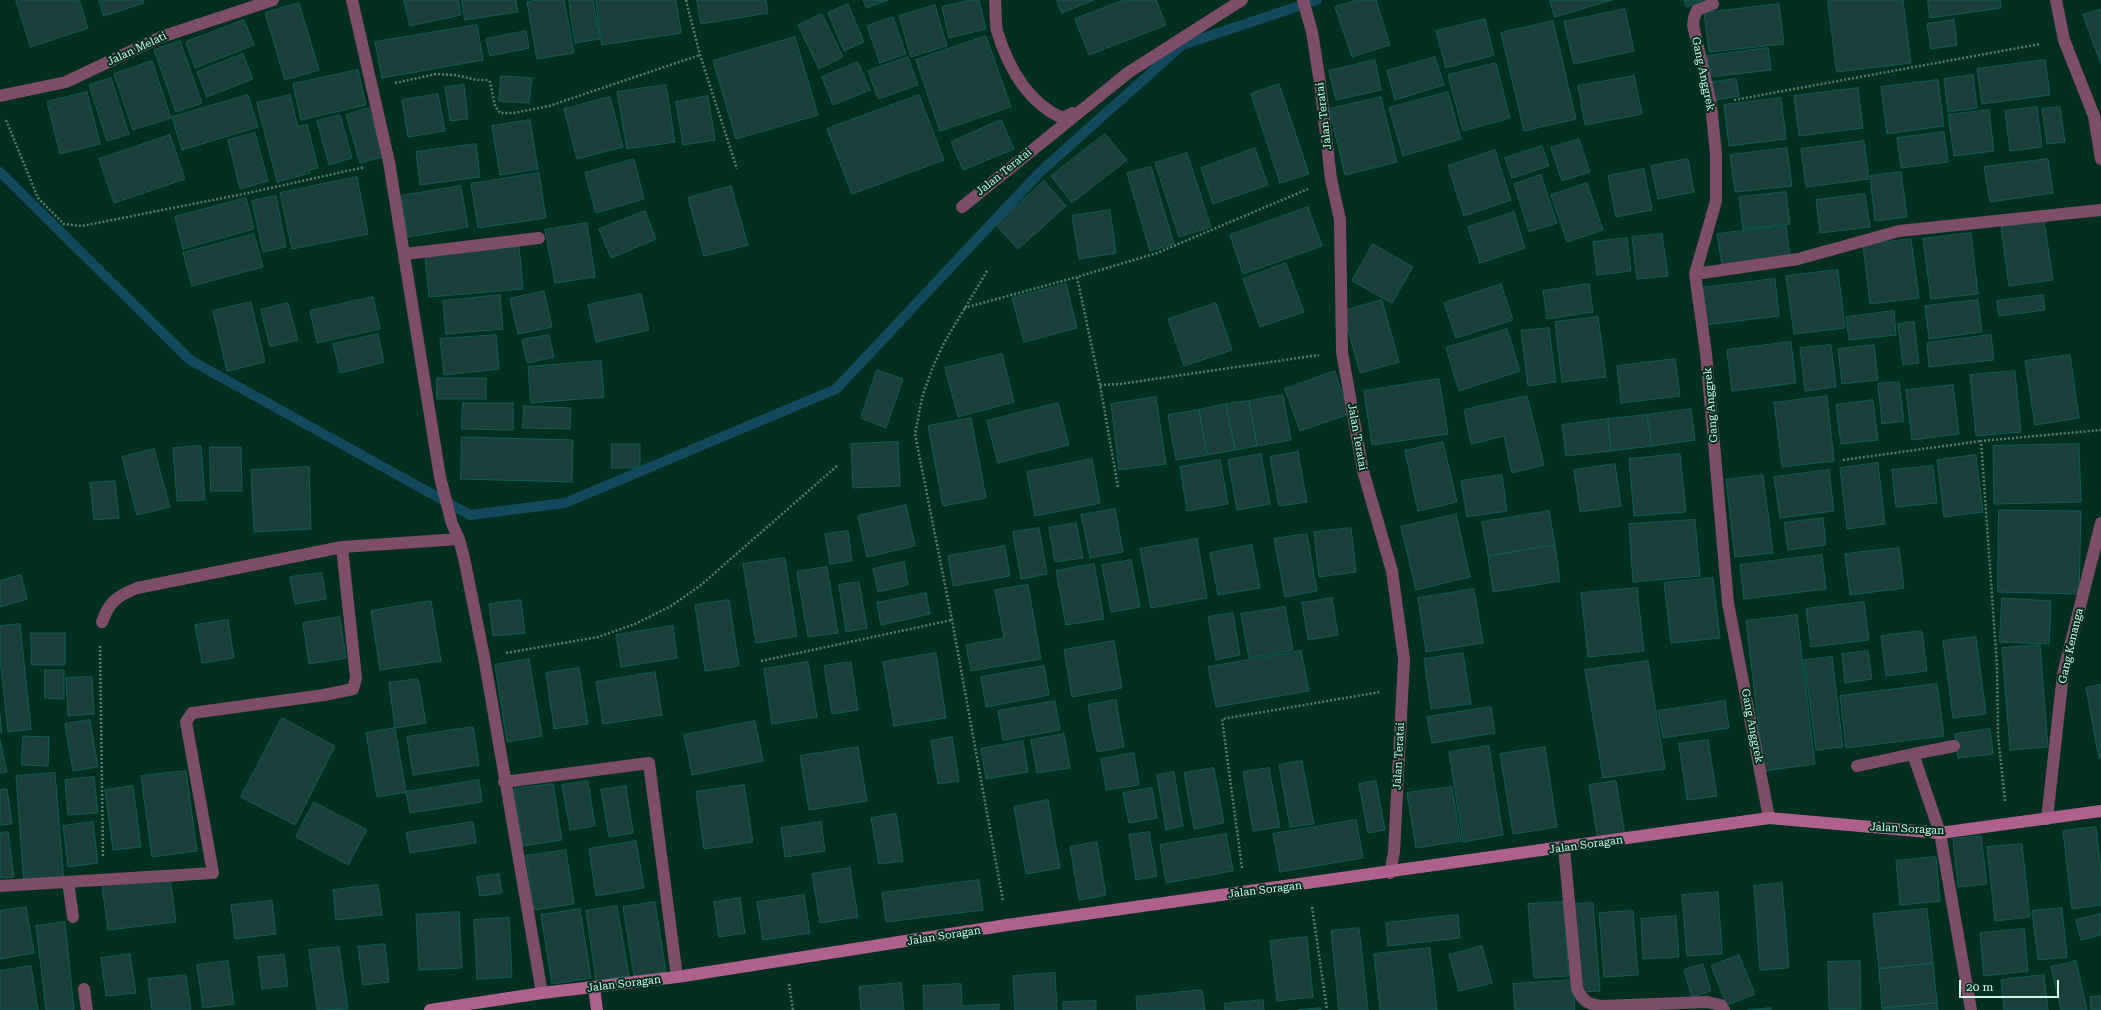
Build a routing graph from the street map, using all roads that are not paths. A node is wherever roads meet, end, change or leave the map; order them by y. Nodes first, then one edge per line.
1 (273, 0) edge
2 (352, 0) edge
3 (995, 0) edge
4 (1242, 0) edge
5 (1303, 0) edge
6 (2056, 0) edge
7 (1713, 4) dead end
8 (0, 96) edge
9 (1083, 108) junction
10 (2098, 115) edge
11 (2101, 159) edge
12 (962, 207) dead end
13 (2101, 210) edge
14 (539, 238) dead end
15 (405, 254) junction
16 (1695, 274) junction
17 (2101, 523) edge
18 (459, 538) junction
19 (342, 547) junction
20 (102, 622) road end
21 (1954, 746) dead end
22 (1913, 754) junction
23 (1857, 766) dead end
24 (504, 782) junction
25 (2101, 811) edge
26 (1769, 818) junction
27 (2048, 819) junction
28 (1940, 833) junction
29 (1564, 848) junction
30 (1390, 873) junction
31 (68, 882) junction
32 (0, 886) edge
33 (73, 917) dead end
34 (677, 977) junction
35 (594, 987) junction
36 (84, 989) dead end
37 (542, 993) junction
38 (87, 1010) edge
39 (430, 1010) edge
40 (596, 1010) edge
41 (1724, 1010) edge
42 (1971, 1010) edge

1 - 8 street, Jalan Melati
2 - 15 street
3 - 9 street
4 - 9 street, Jalan Teratai
5 - 30 street, Jalan Teratai
6 - 10 street
7 - 16 street, Gang Anggrek
9 - 12 street, Jalan Teratai
10 - 11 street
13 - 16 street
14 - 15 street
15 - 18 street
16 - 26 street, Gang Anggrek
17 - 27 street, Gang Kenanga
18 - 19 street
18 - 24 street
19 - 20 street
19 - 31 street
21 - 22 street
22 - 23 street
22 - 28 street
24 - 34 street
24 - 37 street
25 - 27 street, Jalan Soragan
26 - 28 street, Jalan Soragan
26 - 29 street, Jalan Soragan
27 - 28 street, Jalan Soragan
28 - 42 street
29 - 30 street, Jalan Soragan
29 - 41 street
30 - 34 street, Jalan Soragan
31 - 32 street
31 - 33 street
34 - 35 street, Jalan Soragan
35 - 37 street, Jalan Soragan
35 - 40 street
36 - 38 street
37 - 39 street, Jalan Soragan

